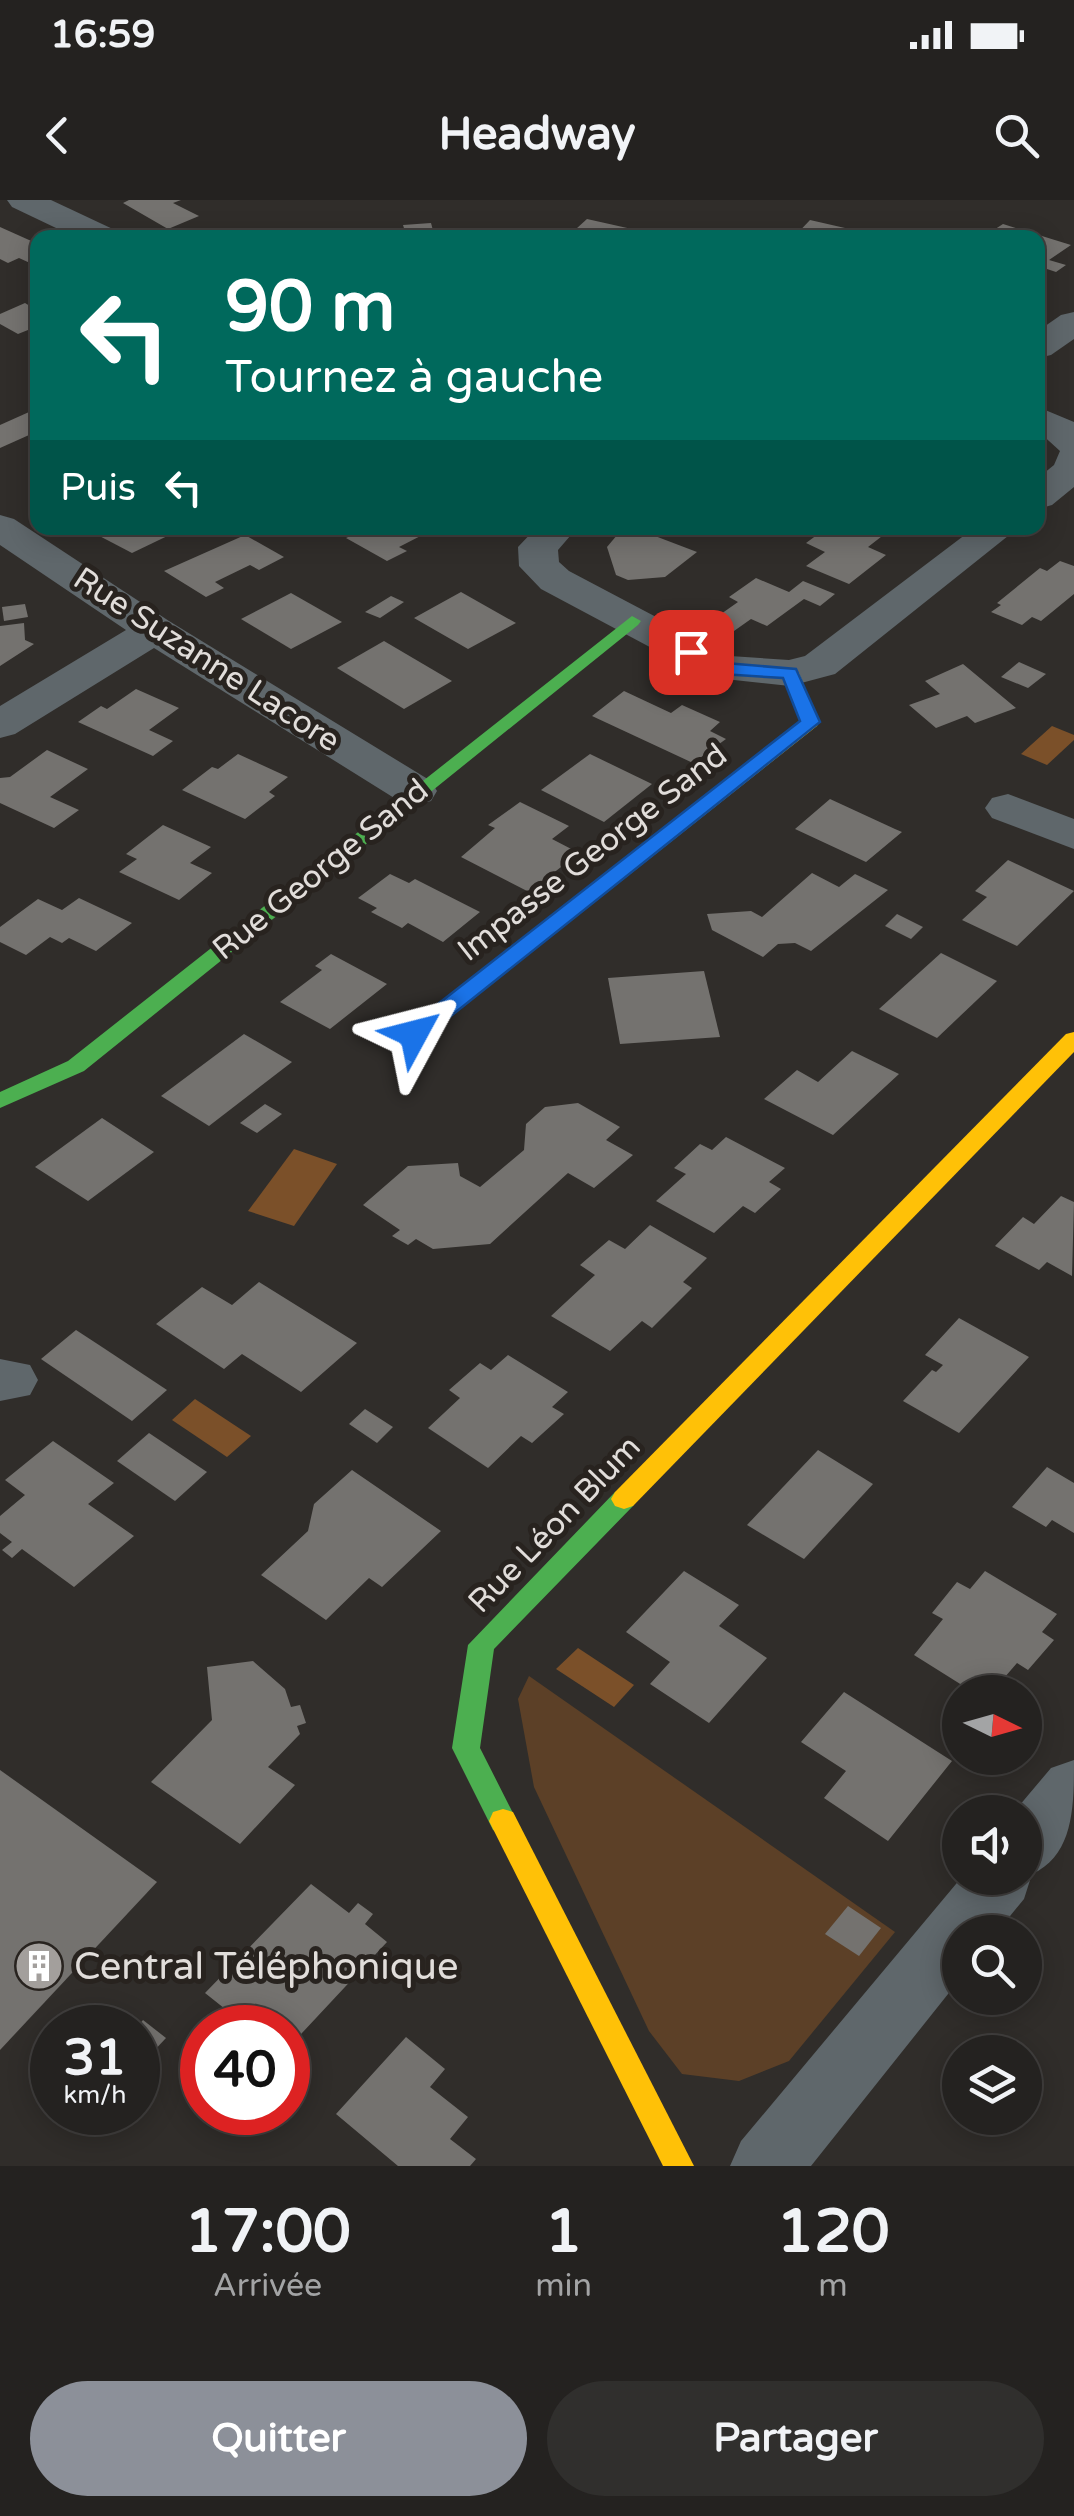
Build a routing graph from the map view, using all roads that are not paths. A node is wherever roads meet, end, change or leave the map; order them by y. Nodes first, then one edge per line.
1 (24, 200) edge
2 (89, 230) edge
3 (1074, 323) edge
4 (1045, 343) edge
5 (1045, 421) edge
6 (1074, 444) edge
7 (1074, 460) edge
8 (1045, 492) edge
9 (0, 527) edge
10 (989, 535) edge
11 (548, 538) edge
12 (632, 621) junction
13 (154, 630) junction
14 (790, 673) junction
15 (0, 726) edge
16 (415, 791) junction
17 (1008, 808) dead end
18 (1074, 835) edge
19 (414, 1034) dead end
20 (1074, 1039) edge
21 (0, 1102) edge
22 (1074, 1788) edge
23 (1042, 1827) edge
24 (987, 1895) edge
25 (679, 2166) edge
26 (766, 2166) edge

1 - 2 street
3 - 4 street
5 - 6 street
7 - 8 street
9 - 13 street, Rue Suzanne Lacore
10 - 14 street
11 - 12 street
12 - 14 street
12 - 16 street, Rue George Sand
13 - 15 street
13 - 16 street, Rue Suzanne Lacore
14 - 19 street, Impasse George Sand
16 - 21 street, Rue George Sand
17 - 18 street
20 - 25 street, Rue Léon Blum
22 - 23 street
24 - 26 street

